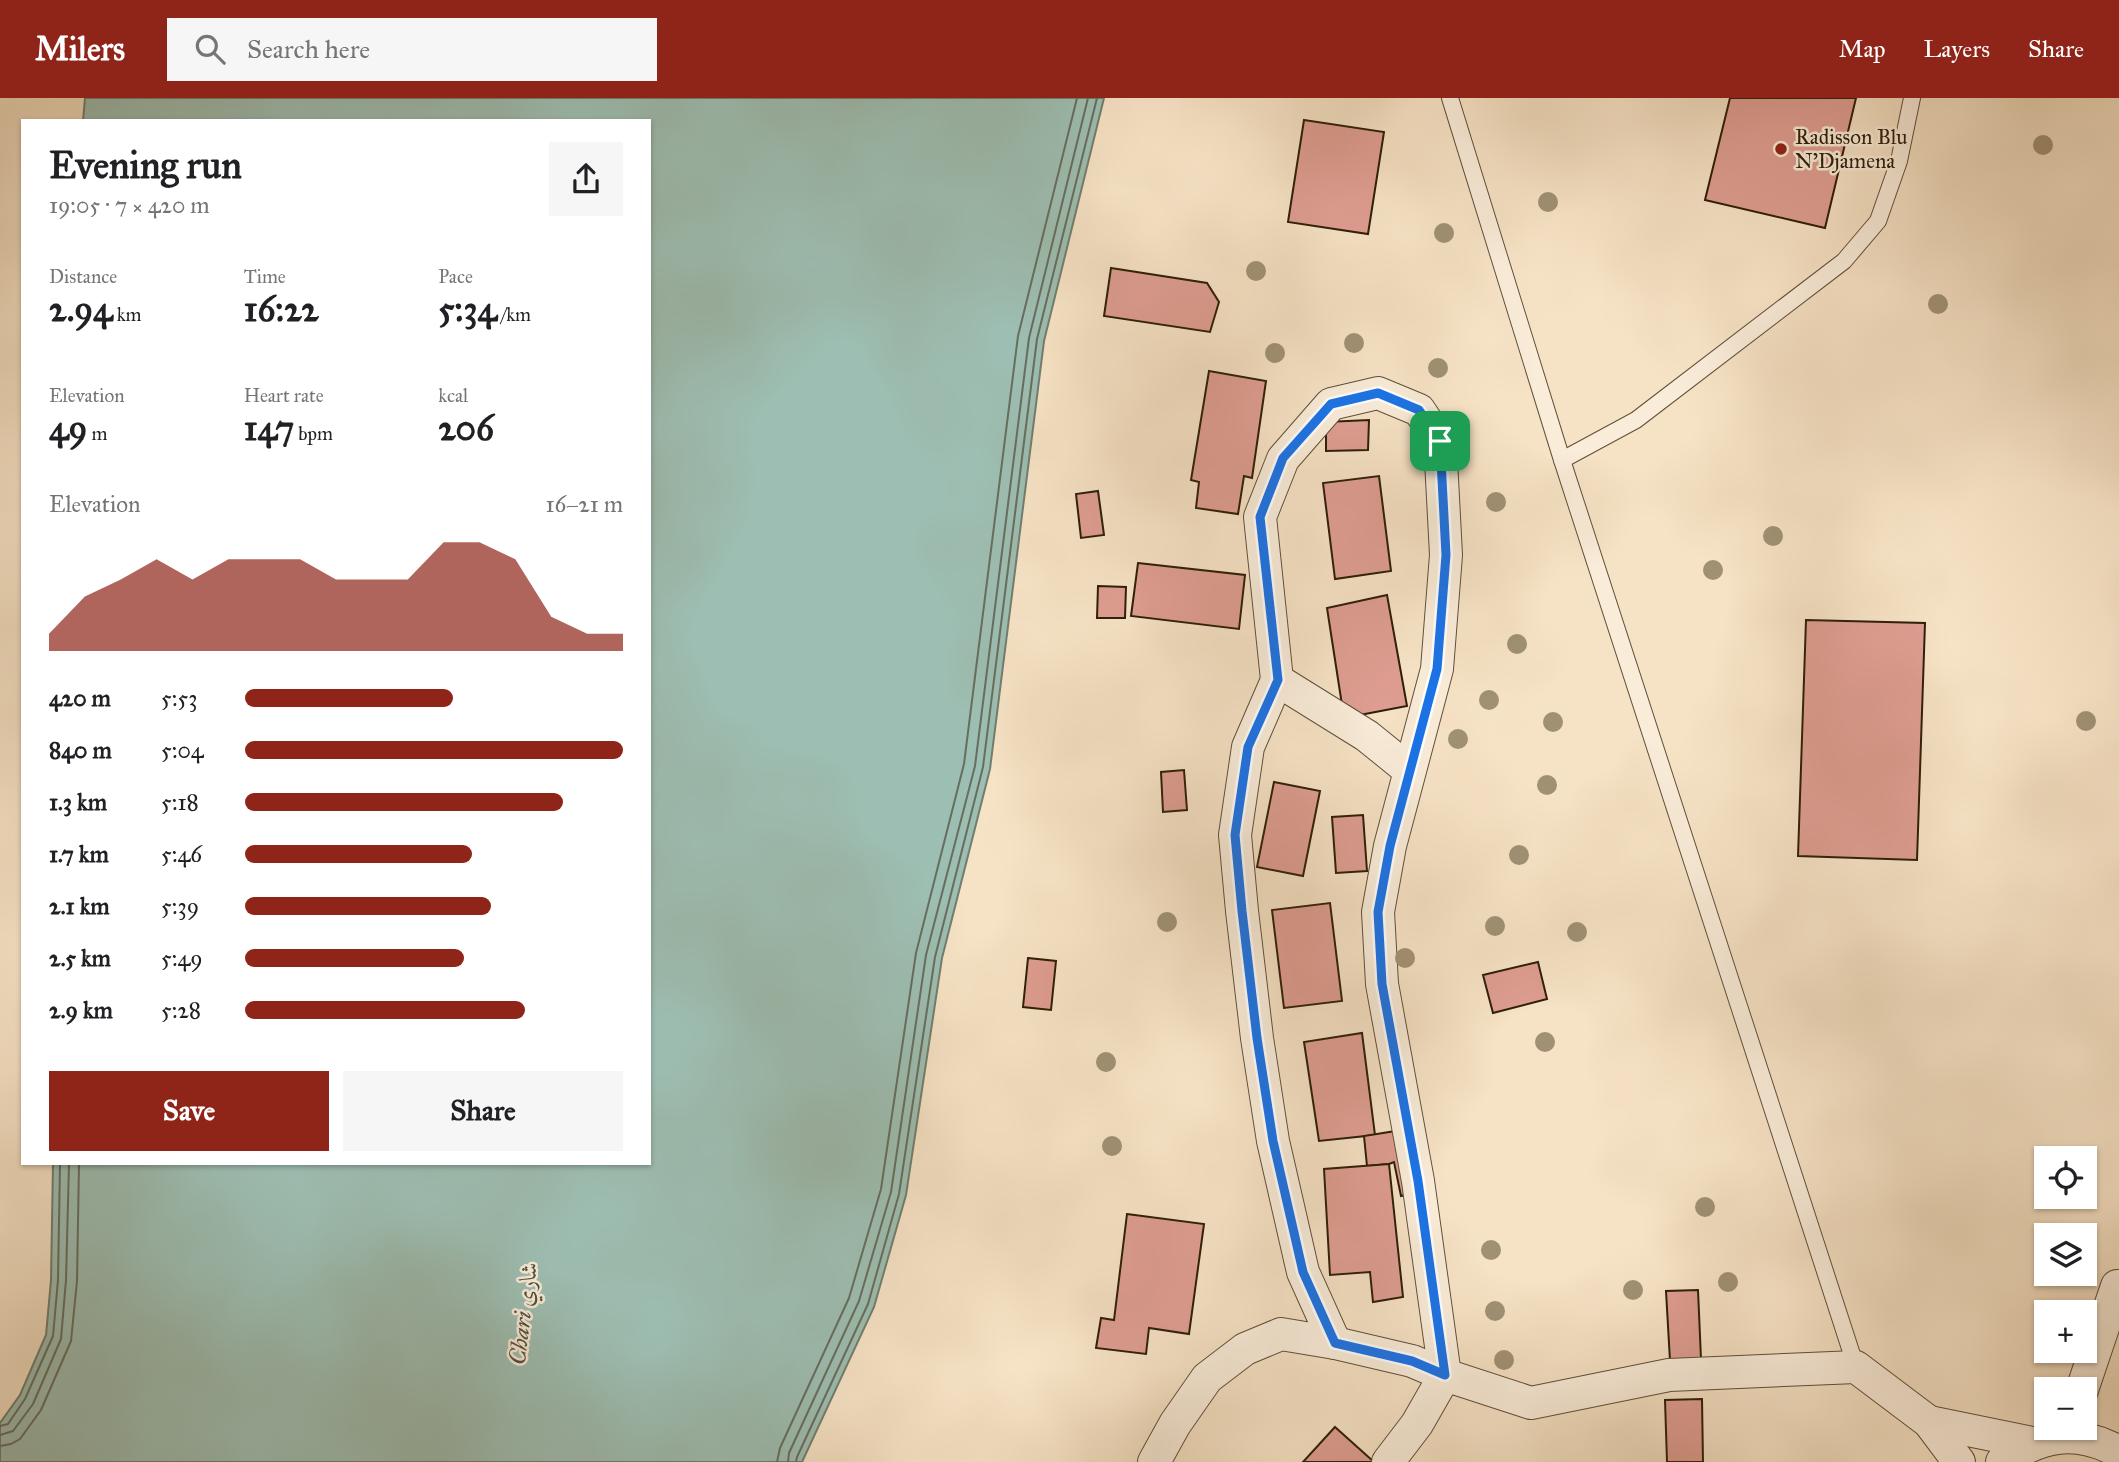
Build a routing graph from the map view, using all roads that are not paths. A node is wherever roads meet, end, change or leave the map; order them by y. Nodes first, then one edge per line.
1 (1450, 98) edge
2 (1912, 98) edge
3 (1562, 460) junction
4 (1278, 680) junction
5 (1409, 770) junction
6 (2118, 1286) edge
7 (1335, 1343) junction
8 (1856, 1367) junction
9 (1445, 1375) junction
10 (2086, 1377) edge
11 (1929, 1422) junction
12 (2042, 1440) edge
13 (2097, 1440) edge
14 (2032, 1443) junction
15 (2119, 1452) edge
16 (1154, 1462) edge
17 (1388, 1462) edge
18 (1959, 1462) edge
19 (2002, 1462) edge

1 - 3 lane
2 - 3 lane
3 - 8 lane
4 - 5 street
4 - 5 street
4 - 7 street
5 - 9 street
6 - 10 street
7 - 9 street
7 - 16 street
8 - 9 street
8 - 11 street
9 - 17 street
11 - 14 street
11 - 18 street
12 - 14 street
13 - 15 street
14 - 19 street

